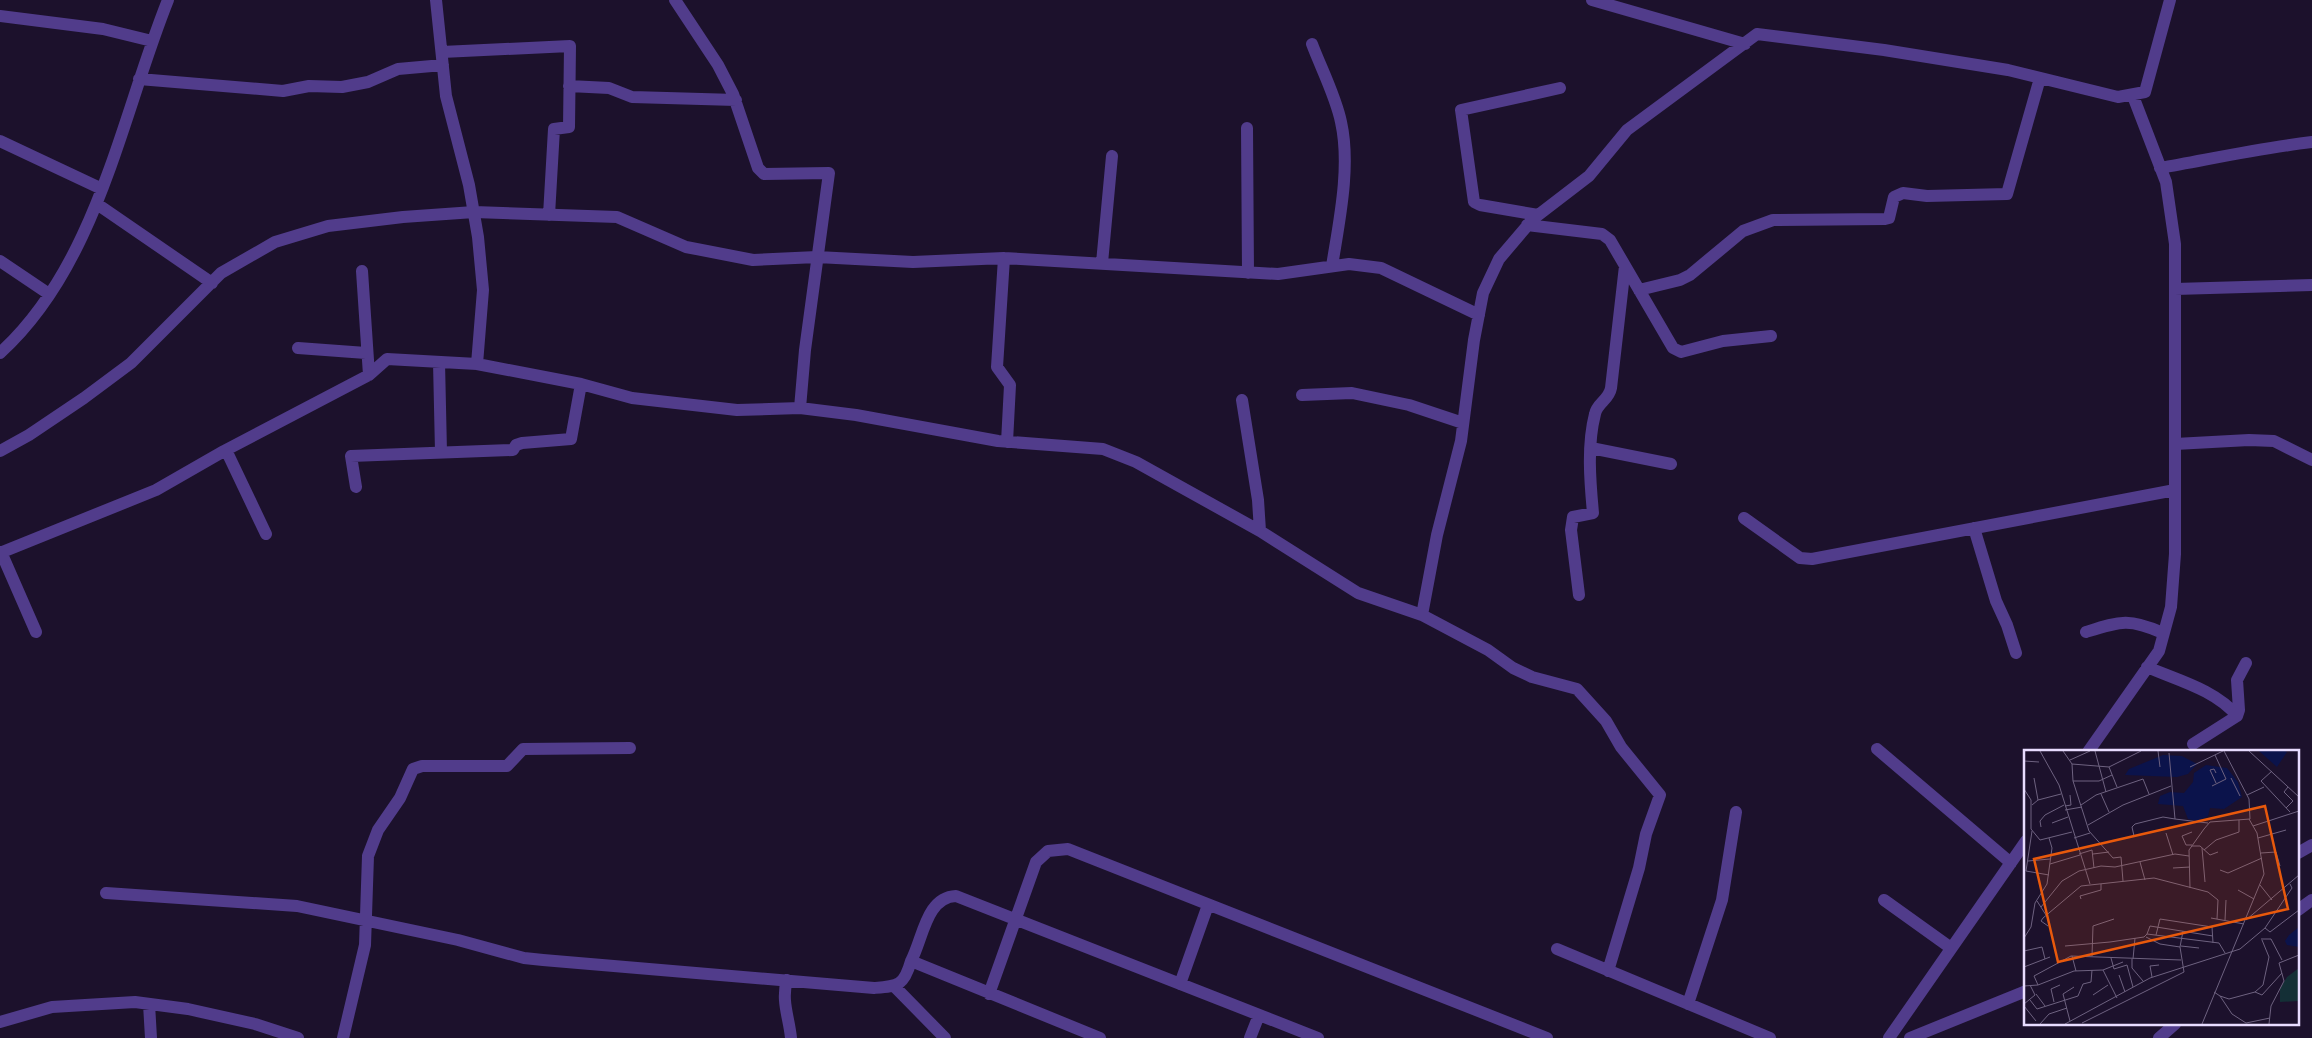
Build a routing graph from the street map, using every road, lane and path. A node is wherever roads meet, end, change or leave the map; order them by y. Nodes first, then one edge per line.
1 (168, 0) edge
2 (436, 0) edge
3 (675, 0) edge
4 (1592, 0) edge
5 (2170, 0) edge
6 (0, 16) edge
7 (152, 41) junction
8 (1312, 44) dead end
9 (1745, 44) junction
10 (442, 58) junction
11 (2040, 78) junction
12 (139, 79) junction
13 (569, 86) junction
14 (1560, 88) dead end
15 (2133, 96) junction
16 (736, 100) junction
17 (1247, 128) dead end
18 (0, 141) edge
19 (2312, 142) edge
20 (1112, 156) dead end
21 (2160, 168) junction
22 (102, 189) junction
23 (97, 204) junction
24 (474, 212) junction
25 (550, 215) junction
26 (1538, 215) junction
27 (1527, 225) junction
28 (817, 257) junction
29 (1004, 258) junction
30 (0, 261) edge
31 (1102, 263) junction
32 (1332, 266) junction
33 (1625, 266) junction
34 (362, 271) dead end
35 (1248, 273) junction
36 (212, 283) junction
37 (2312, 285) edge
38 (2175, 289) junction
39 (1639, 290) junction
40 (49, 294) junction
41 (1479, 315) junction
42 (1770, 336) dead end
43 (298, 348) dead end
44 (0, 353) edge
45 (366, 353) junction
46 (439, 362) junction
47 (477, 364) junction
48 (369, 375) junction
49 (581, 384) junction
50 (1302, 395) dead end
51 (1242, 400) dead end
52 (800, 408) junction
53 (1463, 423) junction
54 (1007, 442) junction
55 (2175, 444) junction
56 (1591, 448) junction
57 (226, 450) junction
58 (0, 451) edge
59 (441, 452) junction
60 (2312, 460) edge
61 (1671, 464) dead end
62 (356, 487) dead end
63 (2175, 490) junction
64 (1744, 518) dead end
65 (1974, 528) junction
66 (1260, 531) junction
67 (266, 534) dead end
68 (0, 553) edge
69 (1579, 595) dead end
70 (1422, 615) junction
71 (36, 632) dead end
72 (2086, 632) dead end
73 (2164, 633) junction
74 (2016, 652) dead end
75 (2246, 663) dead end
76 (2147, 667) junction
77 (2237, 716) junction
78 (2193, 744) dead end
79 (630, 748) dead end
80 (2095, 749) edge
81 (1877, 750) dead end
82 (1736, 812) dead end
83 (2024, 844) edge
84 (2312, 845) edge
85 (2300, 852) edge
86 (2011, 863) junction
87 (106, 893) dead end
88 (1884, 900) dead end
89 (2312, 900) edge
90 (1208, 905) junction
91 (2300, 909) edge
92 (366, 919) junction
93 (1015, 919) junction
94 (1951, 948) junction
95 (1557, 949) dead end
96 (911, 961) junction
97 (1608, 971) junction
98 (787, 980) junction
99 (1180, 984) junction
100 (894, 986) junction
101 (2024, 992) edge
102 (989, 994) junction
103 (149, 1004) junction
104 (1688, 1004) junction
105 (1259, 1015) junction
106 (0, 1022) edge
107 (2173, 1026) edge
108 (150, 1038) edge
109 (298, 1038) edge
110 (343, 1038) edge
111 (791, 1038) edge
112 (945, 1038) edge
113 (1100, 1038) edge
114 (1250, 1038) edge
115 (1318, 1038) edge
116 (1547, 1038) edge
117 (1770, 1038) edge
118 (1889, 1038) edge
119 (1910, 1038) edge
120 (2159, 1038) edge

1 - 7 street
2 - 10 street
3 - 16 street
4 - 9 street
5 - 15 street
6 - 7 street
7 - 12 street
8 - 32 street
9 - 11 street
9 - 26 street
10 - 12 street
10 - 13 street
10 - 24 street
11 - 15 street
11 - 39 street
12 - 22 street
13 - 16 street
13 - 25 street
14 - 26 street
15 - 21 street
16 - 28 street
17 - 35 street
18 - 22 street
19 - 21 street
20 - 31 street
21 - 38 street
22 - 23 street
23 - 36 street
23 - 40 street
24 - 25 street
24 - 36 street
24 - 47 street
25 - 28 street
26 - 27 street
27 - 33 street
27 - 41 street
28 - 29 street
28 - 52 street
29 - 31 street
29 - 54 street
30 - 40 street
31 - 35 street
32 - 35 street
32 - 41 street
33 - 39 street
33 - 56 street
34 - 45 street
36 - 58 street
37 - 38 street
38 - 55 street
39 - 42 street
40 - 44 street
41 - 53 street
43 - 45 street
45 - 48 street
46 - 47 street
46 - 48 street
46 - 59 street
47 - 49 street
48 - 57 street
49 - 52 street
49 - 59 street
50 - 53 street
51 - 66 street
52 - 54 street
53 - 70 street
54 - 66 street
55 - 60 street
55 - 63 street
56 - 61 street
56 - 69 street
57 - 67 street
57 - 68 street
59 - 62 street
63 - 65 street
63 - 73 street
64 - 65 street
65 - 74 street
66 - 70 street
68 - 71 street
70 - 97 street
72 - 73 street
73 - 76 street
75 - 77 street
76 - 77 street
76 - 80 street
77 - 78 street
79 - 92 street
81 - 86 street
82 - 104 street
83 - 86 street
84 - 85 street
86 - 94 street
87 - 92 street
88 - 94 street
89 - 91 street
90 - 93 street
90 - 99 street
90 - 116 street
92 - 98 street
92 - 110 street
93 - 96 street
93 - 99 street
93 - 102 street
94 - 118 street
95 - 97 street
96 - 100 street
96 - 102 street
97 - 104 street
98 - 100 street
98 - 111 street
99 - 105 street
100 - 112 street
101 - 119 street
102 - 113 street
103 - 106 street
103 - 108 street
103 - 109 street
104 - 117 street
105 - 114 street
105 - 115 street
107 - 120 street

